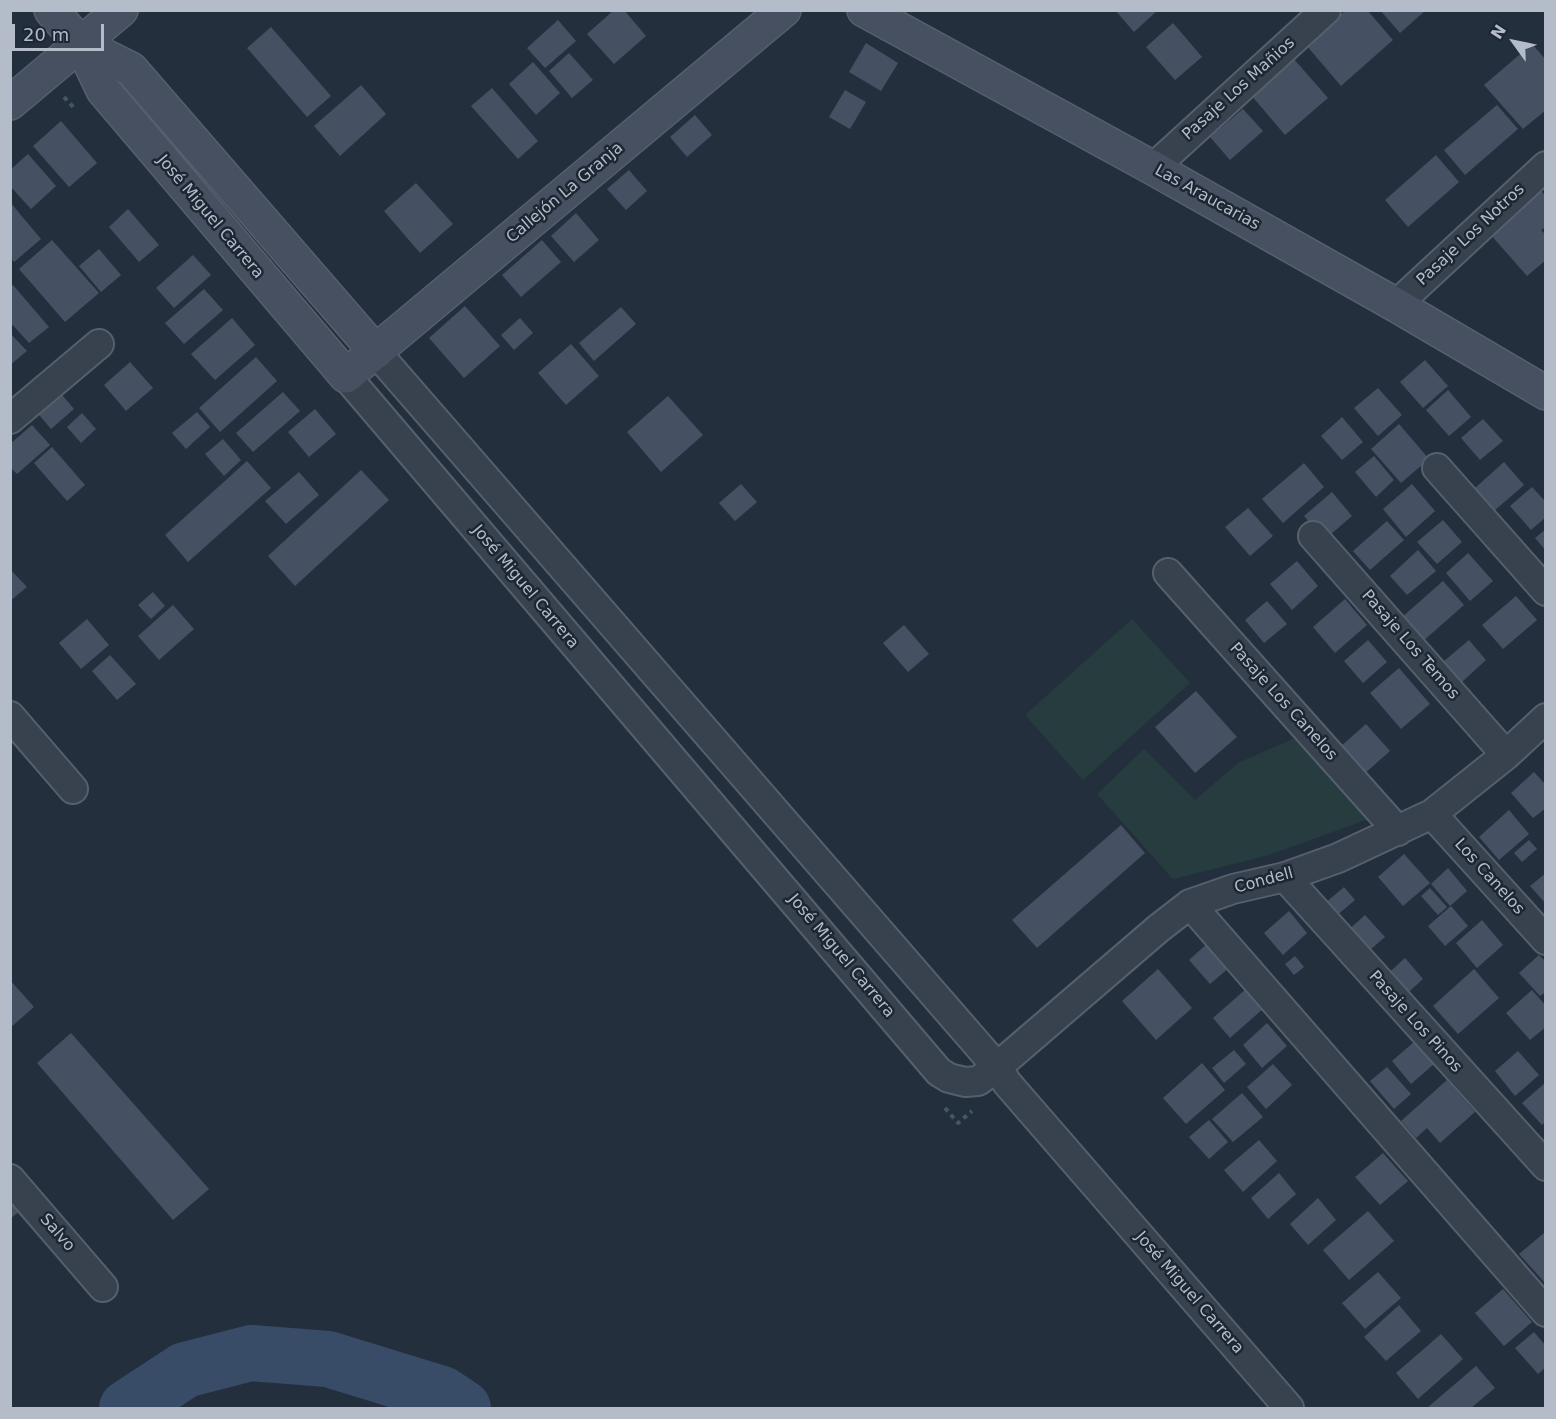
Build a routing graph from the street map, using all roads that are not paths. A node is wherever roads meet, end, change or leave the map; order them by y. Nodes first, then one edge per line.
1 (51, 10) edge
2 (121, 10) edge
3 (784, 10) edge
4 (864, 10) edge
5 (1326, 10) edge
6 (89, 38) junction
7 (10, 104) edge
8 (1545, 166) edge
9 (1153, 168) junction
10 (1396, 305) junction
11 (99, 344) dead end
12 (376, 352) junction
13 (346, 376) junction
14 (1545, 393) edge
15 (10, 419) edge
16 (1437, 468) dead end
17 (1313, 536) dead end
18 (1168, 573) dead end
19 (1545, 591) edge
20 (10, 716) edge
21 (1544, 724) edge
22 (1506, 755) junction
23 (73, 789) dead end
24 (1432, 814) junction
25 (1398, 831) junction
26 (1284, 877) junction
27 (1190, 904) junction
28 (1545, 940) edge
29 (1002, 1075) junction
30 (1545, 1166) edge
31 (10, 1179) edge
32 (103, 1287) dead end
33 (1545, 1312) edge
34 (1289, 1408) edge

1 - 6 street, José Miguel Carrera
2 - 6 street
3 - 12 street, Callejón La Granja
4 - 9 street, Las Araucarias
5 - 9 street, Pasaje Los Mañios
6 - 7 street
6 - 12 street, José Miguel Carrera
6 - 13 street, José Miguel Carrera
8 - 10 street, Pasaje Los Notros
9 - 10 street, Las Araucarias
10 - 14 street, Las Araucarias
11 - 15 street
12 - 13 street, Callejón La Granja
12 - 29 street, José Miguel Carrera
13 - 29 street, José Miguel Carrera
16 - 19 street
17 - 22 street, Pasaje Los Temos
18 - 25 street, Pasaje Los Canelos
20 - 23 street
21 - 22 street, Condell
22 - 24 street, Condell
24 - 25 street, Condell
24 - 28 street, Los Canelos
25 - 26 street, Condell
26 - 27 street, Condell
26 - 30 street, Pasaje Los Pinos
27 - 29 street, Condell
27 - 33 street
29 - 34 street, José Miguel Carrera
31 - 32 street, Salvo

